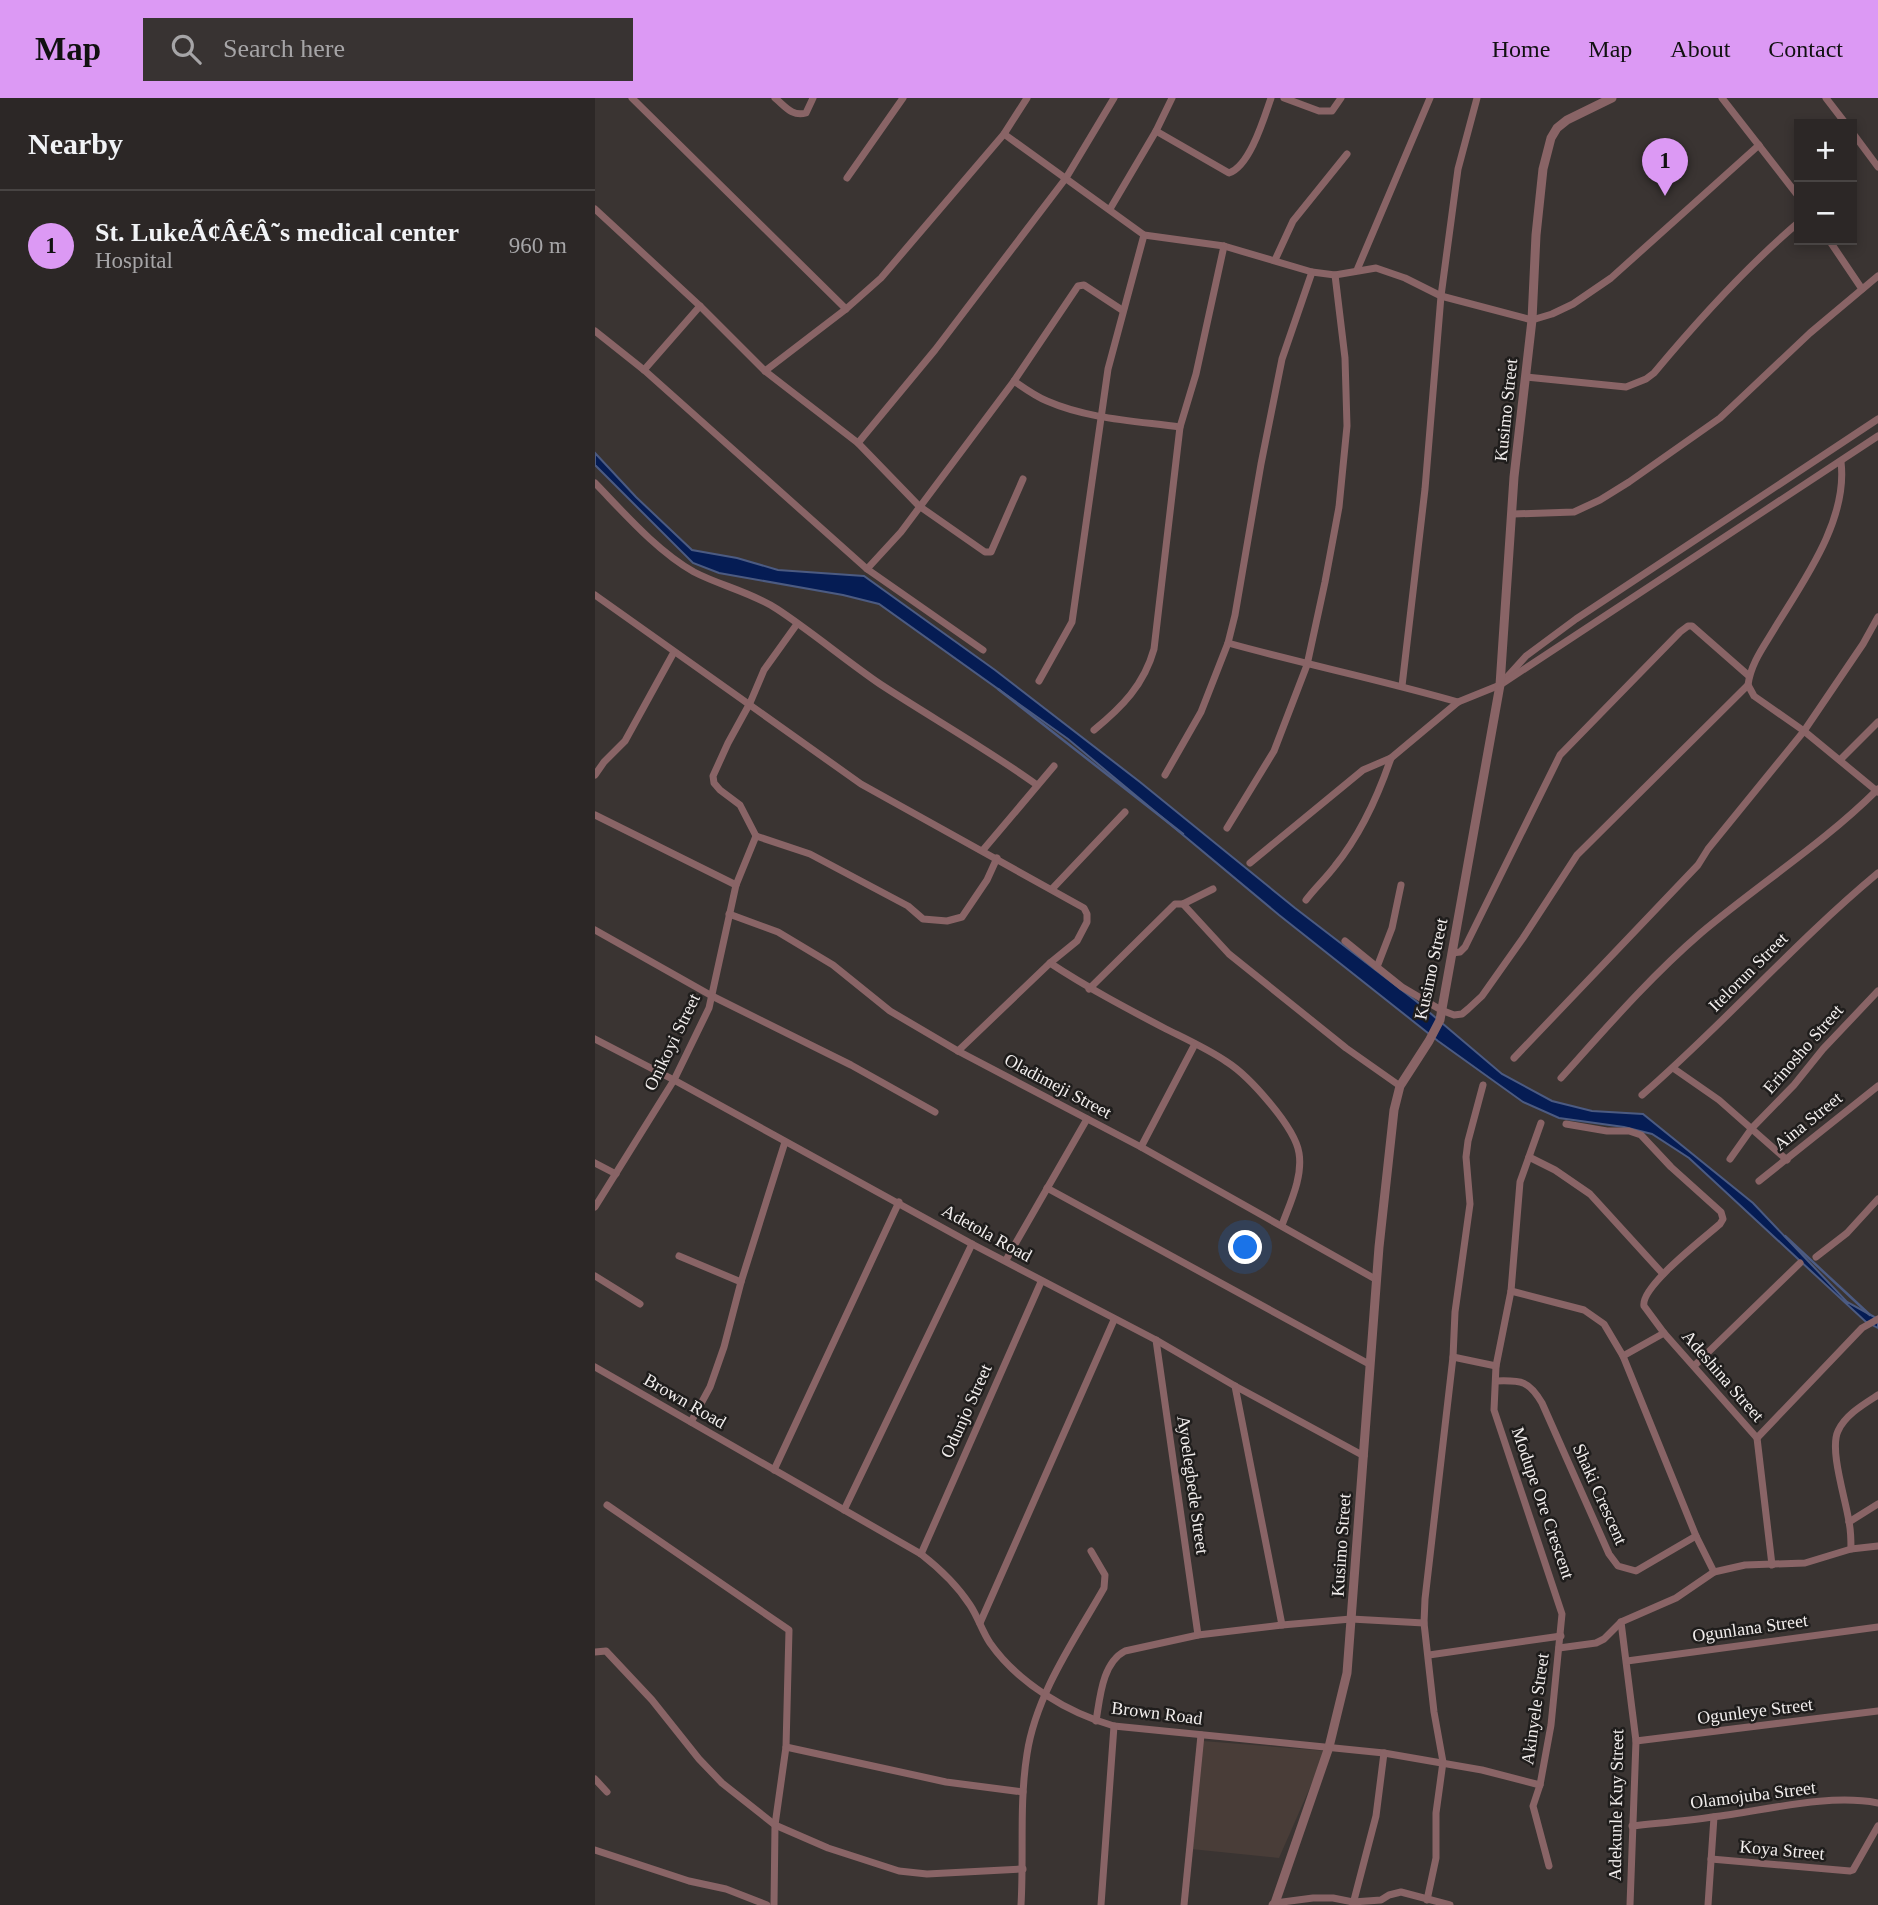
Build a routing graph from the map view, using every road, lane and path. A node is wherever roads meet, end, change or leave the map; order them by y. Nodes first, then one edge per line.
1 (632, 98) edge
2 (775, 98) edge
3 (813, 98) edge
4 (902, 98) edge
5 (1027, 98) edge
6 (1114, 98) edge
7 (1172, 98) edge
8 (1271, 98) edge
9 (1285, 98) edge
10 (1341, 98) edge
11 (1430, 98) edge
12 (1477, 98) edge
13 (1612, 98) edge
14 (1722, 98) edge
15 (1826, 98) edge
16 (1842, 119) edge
17 (1156, 131) junction
18 (1004, 134) junction
19 (1857, 139) edge
20 (1759, 145) junction
21 (1347, 154) dead end
22 (1878, 167) edge
23 (847, 178) dead end
24 (1066, 178) junction
25 (1794, 190) edge
26 (595, 209) edge
27 (1109, 209) junction
28 (1794, 226) edge
29 (1143, 235) junction
30 (1832, 245) edge
31 (1224, 246) junction
32 (1275, 260) junction
33 (1357, 270) junction
34 (1312, 272) junction
35 (1335, 275) junction
36 (1878, 276) edge
37 (1862, 289) junction
38 (1441, 296) junction
39 (700, 306) junction
40 (846, 309) junction
41 (1122, 310) junction
42 (1532, 320) junction
43 (595, 331) edge
44 (645, 370) junction
45 (765, 371) junction
46 (1526, 377) junction
47 (1014, 381) junction
48 (1102, 416) junction
49 (1878, 419) edge
50 (1180, 427) junction
51 (1878, 436) edge
52 (858, 443) junction
53 (1841, 462) junction
54 (1023, 479) dead end
55 (595, 483) edge
56 (919, 506) junction
57 (1513, 514) junction
58 (867, 569) junction
59 (595, 595) edge
60 (1878, 617) edge
61 (797, 624) junction
62 (1228, 643) junction
63 (983, 650) dead end
64 (674, 652) junction
65 (1307, 665) junction
66 (1039, 681) dead end
67 (1749, 681) junction
68 (1402, 685) junction
69 (1500, 685) junction
70 (1458, 702) junction
71 (750, 703) junction
72 (1878, 722) edge
73 (1094, 730) dead end
74 (1804, 731) junction
75 (1391, 758) junction
76 (1839, 760) junction
77 (1055, 765) dead end
78 (595, 775) edge
79 (1165, 775) dead end
80 (1037, 785) junction
81 (1878, 791) edge
82 (1125, 812) dead end
83 (595, 815) edge
84 (1227, 828) dead end
85 (756, 836) junction
86 (983, 850) junction
87 (997, 859) junction
88 (1250, 863) dead end
89 (1878, 873) edge
90 (736, 885) junction
91 (1401, 885) dead end
92 (1052, 889) junction
93 (1213, 889) dead end
94 (1306, 900) dead end
95 (1183, 904) junction
96 (729, 914) junction
97 (595, 930) edge
98 (1345, 940) dead end
99 (1452, 953) junction
100 (1050, 962) junction
101 (1377, 967) junction
102 (1089, 989) junction
103 (1878, 991) edge
104 (712, 996) junction
105 (1441, 1015) junction
106 (595, 1039) edge
107 (1195, 1044) junction
108 (958, 1051) junction
109 (1514, 1058) dead end
110 (1673, 1068) junction
111 (1561, 1079) dead end
112 (674, 1080) junction
113 (1483, 1085) dead end
114 (1399, 1086) junction
115 (1878, 1086) edge
116 (1642, 1095) dead end
117 (935, 1112) dead end
118 (1087, 1119) junction
119 (1541, 1123) dead end
120 (1566, 1124) dead end
121 (1752, 1128) junction
122 (785, 1142) junction
123 (1141, 1147) junction
124 (1529, 1157) junction
125 (1730, 1159) dead end
126 (1787, 1160) junction
127 (595, 1163) edge
128 (616, 1174) junction
129 (1759, 1181) dead end
130 (1047, 1188) junction
131 (1878, 1199) edge
132 (899, 1202) junction
133 (595, 1207) edge
134 (1282, 1225) junction
135 (972, 1244) junction
136 (679, 1256) dead end
137 (1816, 1257) dead end
138 (1006, 1260) junction
139 (1800, 1263) dead end
140 (1663, 1274) junction
141 (595, 1276) edge
142 (1377, 1280) junction
143 (741, 1282) junction
144 (1041, 1282) junction
145 (1511, 1291) junction
146 (640, 1304) dead end
147 (1878, 1319) edge
148 (1114, 1320) junction
149 (1664, 1333) junction
150 (1156, 1340) junction
151 (1623, 1356) junction
152 (1453, 1357) junction
153 (1369, 1364) junction
154 (1496, 1366) junction
155 (1694, 1366) junction
156 (595, 1367) edge
157 (1496, 1381) junction
158 (1235, 1386) junction
159 (1878, 1395) edge
160 (691, 1422) junction
161 (1756, 1438) junction
162 (1364, 1456) junction
163 (774, 1470) junction
164 (1878, 1504) edge
165 (607, 1505) dead end
166 (844, 1510) junction
167 (1849, 1522) junction
168 (1696, 1536) junction
169 (1878, 1546) edge
170 (1851, 1549) junction
171 (1091, 1551) dead end
172 (921, 1554) junction
173 (1773, 1565) junction
174 (1714, 1572) junction
175 (1351, 1619) junction
176 (1621, 1622) junction
177 (980, 1623) junction
178 (1424, 1623) junction
179 (1282, 1625) junction
180 (1878, 1628) edge
181 (1198, 1635) junction
182 (1561, 1636) junction
183 (1559, 1648) junction
184 (595, 1652) edge
185 (1429, 1655) junction
186 (1627, 1661) junction
187 (1045, 1693) junction
188 (1878, 1711) edge
189 (1096, 1721) junction
190 (1114, 1726) junction
191 (1201, 1735) junction
192 (1636, 1741) junction
193 (786, 1747) junction
194 (1329, 1747) junction
195 (1384, 1753) junction
196 (1443, 1762) junction
197 (595, 1779) edge
198 (1540, 1785) junction
199 (607, 1792) dead end
200 (1023, 1792) junction
201 (1878, 1803) edge
202 (1714, 1817) junction
203 (775, 1825) junction
204 (1632, 1825) junction
205 (1878, 1826) edge
206 (595, 1850) edge
207 (1711, 1859) junction
208 (1549, 1866) dead end
209 (1023, 1869) junction
210 (1427, 1900) junction
211 (1353, 1903) edge
212 (1274, 1904) edge
213 (767, 1905) edge
214 (774, 1905) edge
215 (1021, 1905) edge
216 (1101, 1905) edge
217 (1184, 1905) edge
218 (1450, 1905) edge
219 (1630, 1905) edge
220 (1708, 1905) edge

1 - 40 street
2 - 3 street
4 - 23 street
5 - 18 street
6 - 24 street
7 - 17 street
8 - 17 street
9 - 10 street
11 - 33 street
12 - 38 street
13 - 42 street, Kusimo Street
14 - 20 street
15 - 16 street
17 - 27 street
18 - 24 street
18 - 40 street
19 - 22 street
20 - 25 street
20 - 42 street
21 - 32 street
24 - 27 street
24 - 52 street
26 - 39 street
27 - 29 street
28 - 46 street
29 - 31 street
29 - 41 street
30 - 37 street
31 - 32 street
31 - 50 street
32 - 34 street
33 - 35 street
33 - 38 street
34 - 35 street
34 - 62 street
35 - 65 street
36 - 37 street
37 - 57 street
38 - 42 street
38 - 68 street
39 - 44 street
39 - 45 street
40 - 45 street
41 - 47 street
41 - 48 street
42 - 46 street, Kusimo Street
43 - 44 street
44 - 58 street
45 - 52 street
46 - 57 street, Kusimo Street
47 - 48 street
47 - 56 street
48 - 50 street
48 - 66 street
49 - 69 street
50 - 73 street
51 - 53 street
52 - 56 street
53 - 67 street
53 - 69 street
54 - 56 street
55 - 61 street
56 - 58 street
57 - 69 street, Kusimo Street
58 - 63 street
59 - 64 street
60 - 74 street
61 - 71 street
61 - 80 street
62 - 65 street
62 - 79 street
64 - 71 street
64 - 78 street
65 - 68 street
65 - 84 street
67 - 74 street
67 - 99 street
67 - 105 street
68 - 70 street
69 - 70 street
69 - 99 street, Kusimo Street
70 - 75 street
71 - 85 street
71 - 86 street
72 - 76 street
74 - 76 street
74 - 109 street
75 - 88 street
75 - 94 street
76 - 81 street
77 - 80 street
80 - 86 street
81 - 111 street
82 - 92 street
83 - 90 street
85 - 87 street
85 - 90 street, Onikoyi Street
86 - 87 street
87 - 92 street
89 - 110 street, Itelorun Street
90 - 96 street, Onikoyi Street
91 - 101 street
92 - 100 street
93 - 95 street
95 - 102 street
95 - 114 street
96 - 104 street, Onikoyi Street
96 - 108 street, Oladimeji Street
97 - 104 street
98 - 101 street
99 - 105 street, Kusimo Street
100 - 102 street
100 - 108 street
101 - 105 street
102 - 107 street
103 - 121 street, Erinosho Street
104 - 112 street, Onikoyi Street
104 - 117 street
105 - 114 street, Kusimo Street
106 - 112 street, Adetola Road
107 - 123 street
107 - 134 street
108 - 118 street, Oladimeji Street
110 - 116 street, Itelorun Street
110 - 121 street
112 - 122 street, Adetola Road
112 - 128 street, Onikoyi Street
113 - 152 street
114 - 142 street, Kusimo Street
115 - 126 street, Aina Street
118 - 123 street, Oladimeji Street
118 - 130 street
119 - 124 street, Modupe Ore Crescent
120 - 140 street
121 - 125 street, Erinosho Street
121 - 126 street
122 - 132 street, Adetola Road
122 - 143 street
123 - 134 street, Oladimeji Street
124 - 140 street
124 - 145 street, Modupe Ore Crescent
126 - 129 street, Aina Street
127 - 128 street
128 - 133 street, Onikoyi Street
130 - 138 street
130 - 153 street
131 - 137 street
132 - 135 street, Adetola Road
132 - 163 street
134 - 142 street, Oladimeji Street
135 - 138 street, Adetola Road
135 - 166 street
136 - 143 street
138 - 144 street, Adetola Road
139 - 155 street
140 - 149 street, Adeshina Street
141 - 146 street
142 - 153 street, Kusimo Street
143 - 160 street
144 - 148 street, Adetola Road
144 - 172 street, Odunjo Street
145 - 151 street
145 - 154 street, Modupe Ore Crescent
147 - 161 street
148 - 150 street, Adetola Road
148 - 177 street
149 - 151 street
149 - 155 street, Adeshina Street
150 - 158 street, Adetola Road
150 - 181 street, Ayoelegbede Street
151 - 168 street
152 - 154 street
152 - 178 street
153 - 162 street, Kusimo Street
154 - 157 street, Modupe Ore Crescent
155 - 161 street, Adeshina Street
156 - 160 street, Brown Road
157 - 168 street, Shaki Crescent
157 - 182 street, Modupe Ore Crescent
158 - 162 street, Adetola Road
158 - 179 street
159 - 167 street
160 - 163 street, Brown Road
161 - 173 street, Adeshina Street
162 - 175 street, Kusimo Street
163 - 166 street, Brown Road
164 - 167 street
165 - 193 street
166 - 172 street, Brown Road
167 - 170 street
168 - 174 street
169 - 170 street
170 - 173 street
171 - 187 street
172 - 177 street, Brown Road
173 - 174 street
174 - 176 street
175 - 178 street
175 - 179 street
175 - 194 street, Kusimo Street
176 - 183 street
176 - 186 street, Adekunle Kuy Street
177 - 187 street, Brown Road
178 - 185 street
179 - 181 street
180 - 186 street, Ogunlana Street
181 - 189 street
182 - 183 street, Akinyele Street
182 - 185 street
183 - 198 street, Akinyele Street
184 - 203 street
185 - 196 street
186 - 192 street, Adekunle Kuy Street
187 - 189 street, Brown Road
187 - 200 street
188 - 192 street, Ogunleye Street
189 - 190 street, Brown Road
190 - 191 street, Brown Road
190 - 216 street
191 - 194 street, Brown Road
191 - 217 street
192 - 204 street, Adekunle Kuy Street
193 - 200 street
193 - 203 street
194 - 195 street, Brown Road
194 - 212 street, Kusimo Street
195 - 196 street, Brown Road
195 - 211 street
196 - 198 street, Brown Road
196 - 210 street
197 - 199 street
198 - 208 street, Akinyele Street
200 - 209 street
201 - 202 street, Olamojuba Street
202 - 204 street, Olamojuba Street
202 - 207 street
203 - 209 street
203 - 214 street
204 - 219 street, Adekunle Kuy Street
205 - 207 street, Koya Street
206 - 213 street
207 - 220 street
209 - 215 street
210 - 211 street
210 - 218 street
211 - 212 street

